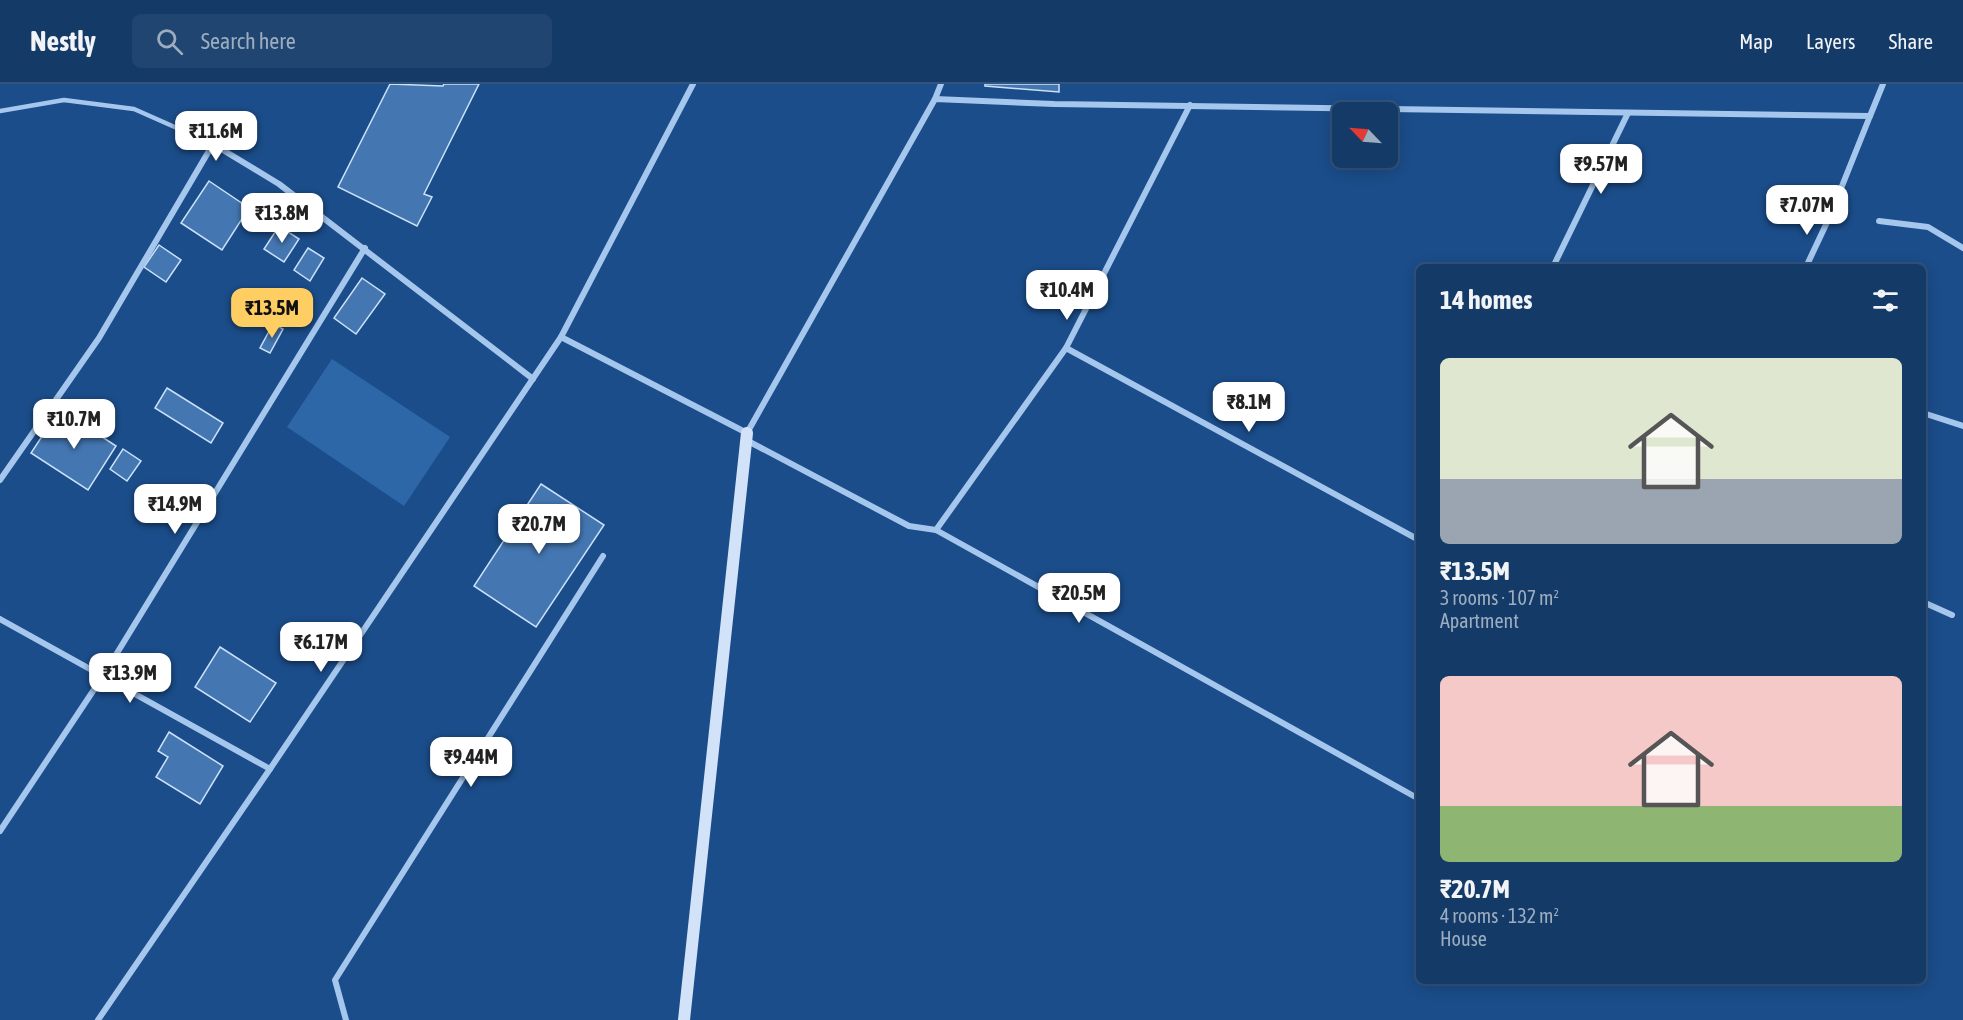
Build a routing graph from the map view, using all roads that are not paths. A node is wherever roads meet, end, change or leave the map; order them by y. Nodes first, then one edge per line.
1 (693, 84) edge
2 (940, 84) edge
3 (1883, 84) edge
4 (934, 99) junction
5 (1190, 105) junction
6 (0, 111) edge
7 (1628, 113) junction
8 (1870, 116) junction
9 (213, 144) junction
10 (1879, 221) dead end
11 (364, 248) junction
12 (1963, 248) edge
13 (1554, 264) edge
14 (1807, 264) edge
15 (561, 337) junction
16 (1066, 348) junction
17 (532, 379) junction
18 (1926, 414) edge
19 (1963, 426) edge
20 (746, 436) junction
21 (0, 480) edge
22 (936, 530) junction
23 (1416, 538) edge
24 (603, 556) dead end
25 (1926, 603) edge
26 (1952, 615) dead end
27 (0, 619) edge
28 (103, 676) junction
29 (270, 769) junction
30 (1416, 797) edge
31 (0, 831) edge
32 (98, 1020) edge
33 (346, 1020) edge
34 (684, 1020) edge

1 - 15 street
2 - 4 street
3 - 8 street
4 - 5 street
4 - 20 street
5 - 7 street
5 - 16 street
6 - 9 lane
7 - 8 street
7 - 13 street
8 - 14 street
9 - 11 street
9 - 21 street
10 - 12 street
11 - 17 street
11 - 28 street
15 - 17 street
15 - 20 street
16 - 22 street
16 - 23 street
17 - 29 street
18 - 19 street
20 - 22 street
20 - 34 street
22 - 30 street
24 - 33 street
25 - 26 street
27 - 28 street
28 - 29 street
28 - 31 street
29 - 32 street

